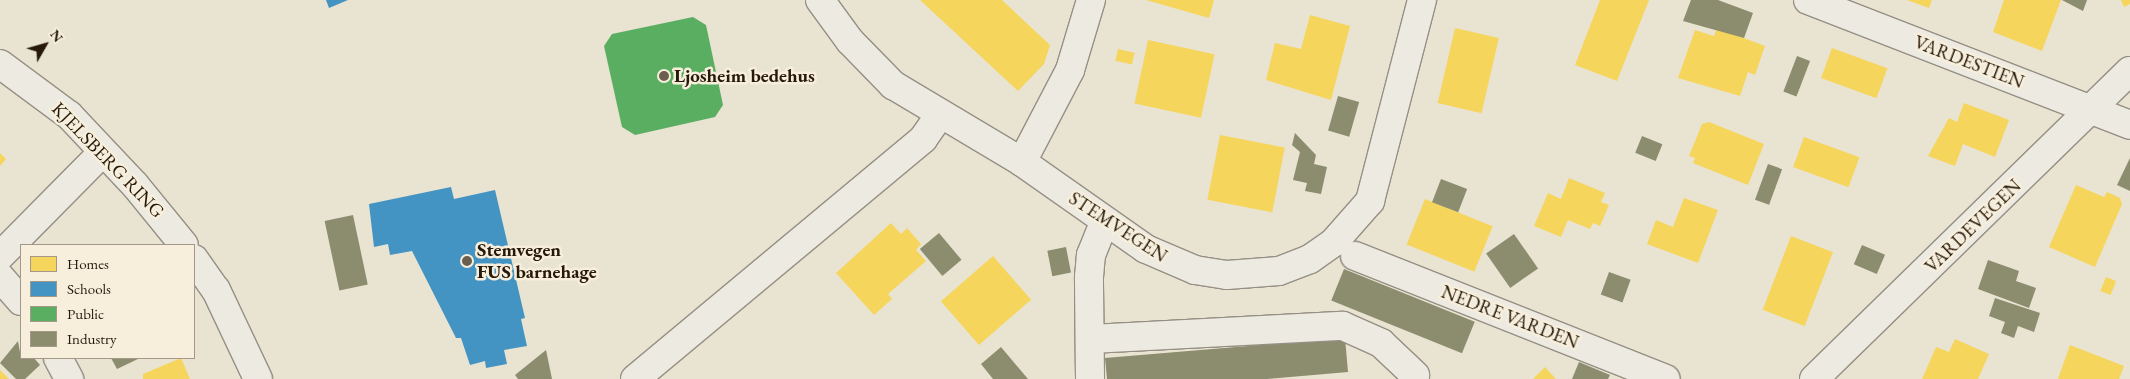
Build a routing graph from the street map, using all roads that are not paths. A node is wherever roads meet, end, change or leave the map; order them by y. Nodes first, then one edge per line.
1 (820, 0) edge
2 (1091, 0) edge
3 (1422, 0) edge
4 (1808, 0) edge
5 (0, 64) edge
6 (2130, 71) edge
7 (2090, 109) junction
8 (939, 116) junction
9 (2130, 125) edge
10 (103, 152) junction
11 (1022, 162) junction
12 (1104, 222) junction
13 (183, 244) edge
14 (0, 256) edge
15 (1354, 256) dead end
16 (195, 260) edge
17 (0, 277) edge
18 (20, 300) edge
19 (1091, 339) junction
20 (59, 359) edge
21 (1415, 375) dead end
22 (69, 379) edge
23 (258, 379) edge
24 (635, 379) edge
25 (1090, 379) edge
26 (1665, 379) edge
27 (1814, 379) edge

1 - 8 street, STEMVEGEN
2 - 11 street
3 - 12 street, STEMVEGEN
4 - 7 street, VARDESTIEN
5 - 10 street, KJELSBERG RING
6 - 7 street, VARDEVEGEN
7 - 9 street, VARDESTIEN
7 - 27 street, VARDEVEGEN
8 - 11 street, STEMVEGEN
8 - 24 street
10 - 13 street, KJELSBERG RING
10 - 14 street
11 - 12 street, STEMVEGEN
12 - 19 street
15 - 26 street, NEDRE VARDEN
16 - 23 street
17 - 18 street
19 - 21 street
19 - 25 street
20 - 22 street

